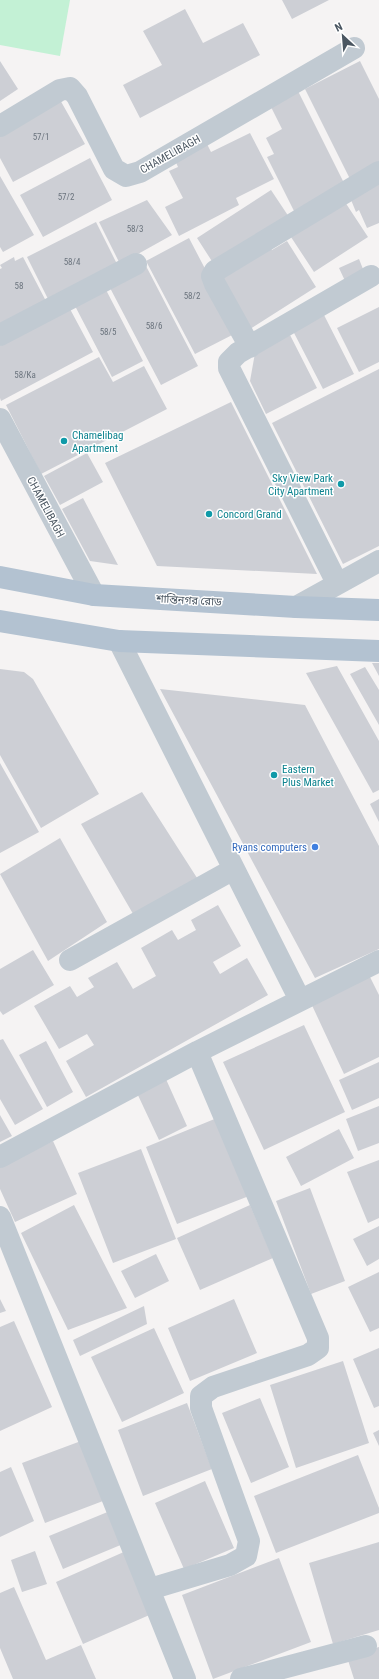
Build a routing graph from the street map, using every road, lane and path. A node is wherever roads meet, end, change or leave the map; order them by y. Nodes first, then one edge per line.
1 (354, 48) dead end
2 (0, 126) edge
3 (379, 172) edge
4 (136, 264) dead end
5 (371, 276) dead end
6 (0, 335) edge
7 (250, 347) junction
8 (0, 419) edge
9 (379, 561) edge
10 (0, 577) edge
11 (337, 583) junction
12 (94, 595) junction
13 (296, 607) junction
14 (379, 610) edge
15 (0, 621) edge
16 (119, 641) junction
17 (379, 651) edge
18 (234, 869) junction
19 (70, 960) dead end
20 (379, 961) edge
21 (300, 1000) junction
22 (197, 1052) junction
23 (0, 1157) edge
24 (0, 1217) edge
25 (150, 1589) junction
26 (366, 1646) dead end
27 (185, 1679) edge
28 (241, 1679) edge

1 - 2 street, CHAMELIBAGH
3 - 7 street
4 - 6 street
5 - 7 street
7 - 11 street
8 - 12 street, CHAMELIBAGH
9 - 11 street
10 - 12 main road, শান্তিনগর রোড
11 - 13 street
12 - 13 main road, শান্তিনগর রোড
13 - 14 main road, শান্তিনগর রোড
15 - 16 main road
16 - 17 main road
16 - 18 street
18 - 19 street
18 - 21 street
20 - 21 street
21 - 22 street
22 - 23 street
22 - 25 street
24 - 25 street
25 - 27 street
26 - 28 street

